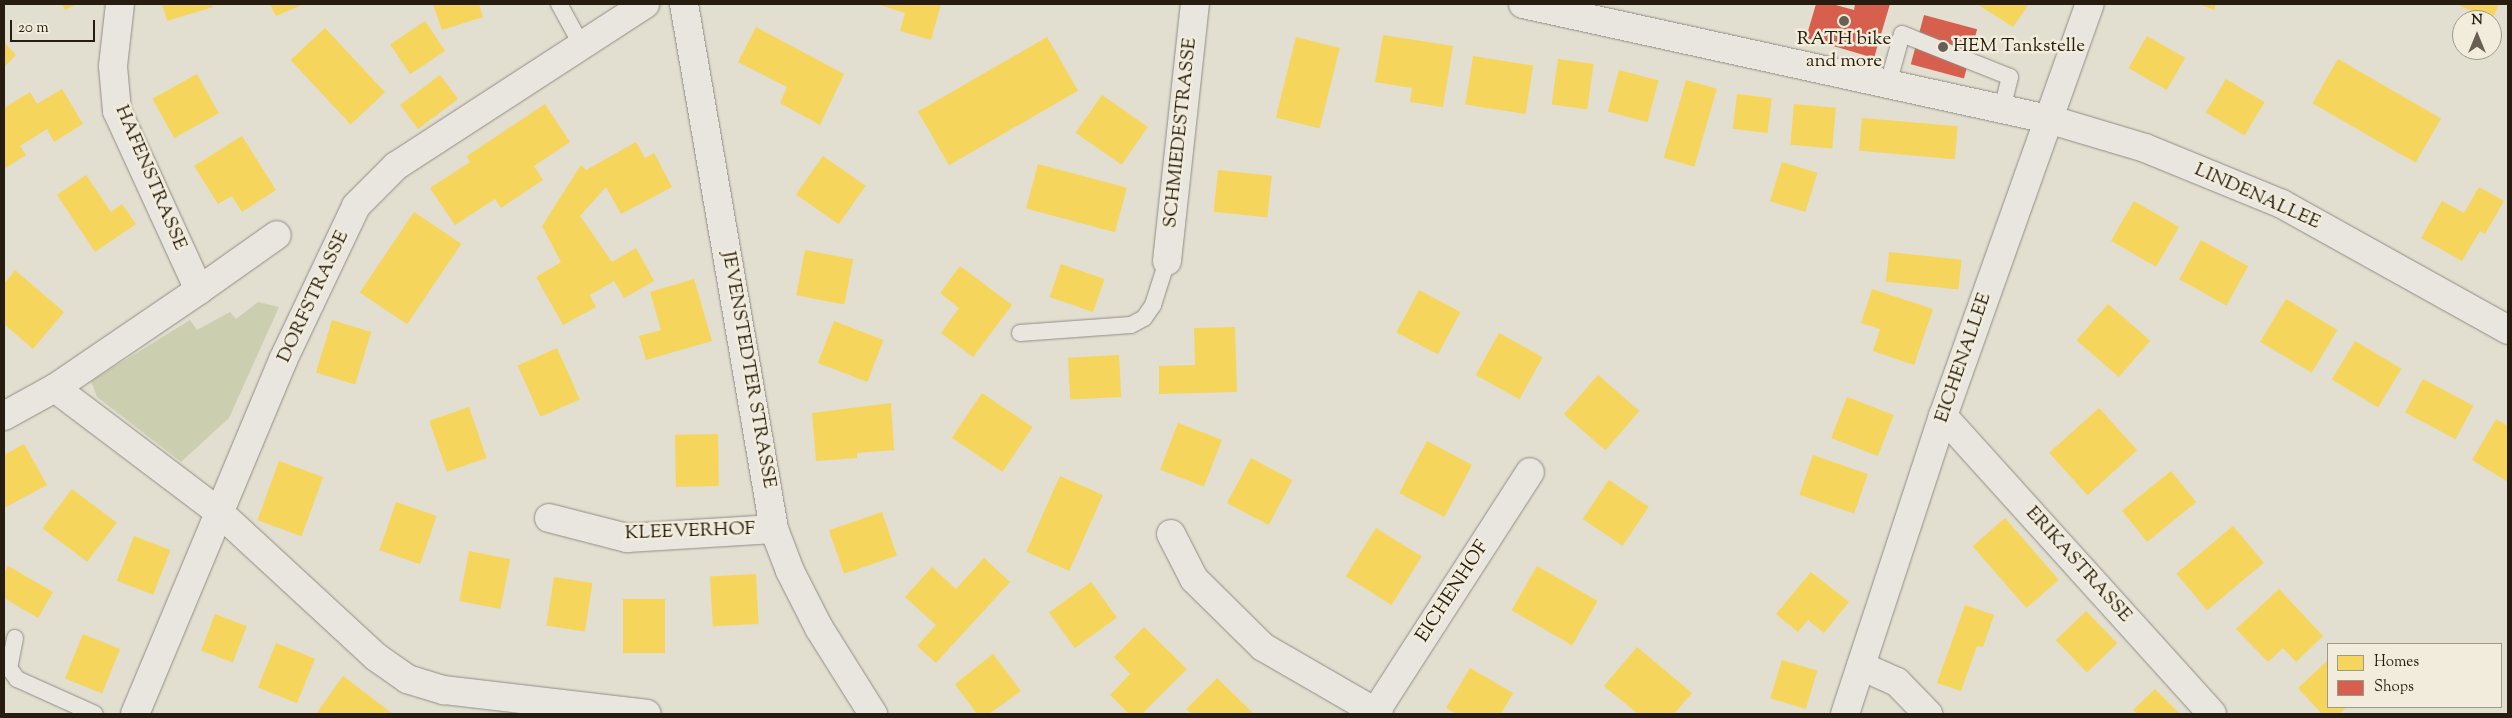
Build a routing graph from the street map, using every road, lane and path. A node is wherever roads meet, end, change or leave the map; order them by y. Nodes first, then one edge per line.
1 (120, 4) edge
2 (559, 4) edge
3 (645, 4) edge
4 (684, 4) edge
5 (1195, 4) edge
6 (1524, 4) edge
7 (2090, 4) edge
8 (581, 44) junction
9 (1888, 84) junction
10 (2002, 109) junction
11 (2048, 119) junction
12 (277, 235) dead end
13 (1167, 261) joint
14 (199, 290) junction
15 (2508, 330) edge
16 (1020, 334) dead end
17 (55, 388) junction
18 (4, 416) edge
19 (1943, 416) junction
20 (1530, 472) dead end
21 (220, 513) junction
22 (549, 518) dead end
23 (774, 529) junction
24 (1172, 534) dead end
25 (15, 638) dead end
26 (1861, 666) junction
27 (1378, 713) edge
28 (94, 714) edge
29 (135, 714) edge
30 (647, 714) edge
31 (873, 714) edge
32 (1845, 714) edge
33 (1928, 714) edge
34 (2212, 714) edge

1 - 14 street, HAFENSTRASSE
2 - 8 lane
3 - 8 street, DORFSTRASSE
4 - 23 street, JEVENSTEDTER STRASSE
5 - 13 street, SCHMIEDESTRASSE
6 - 9 street
7 - 11 street, EICHENALLEE
8 - 21 street, DORFSTRASSE
9 - 10 street
9 - 10 lane
10 - 11 street
11 - 15 street, LINDENALLEE
11 - 19 street, EICHENALLEE
12 - 14 street
13 - 16 lane
14 - 17 street
17 - 18 street
17 - 21 street
19 - 26 street, EICHENALLEE
19 - 34 street, ERIKASTRASSE
20 - 27 street, EICHENHOF
21 - 29 street, DORFSTRASSE
21 - 30 street
22 - 23 street, KLEEVERHOF
23 - 31 street, JEVENSTEDTER STRASSE
24 - 27 street, EICHENHOF
25 - 28 lane
26 - 32 street, EICHENALLEE
26 - 33 street

